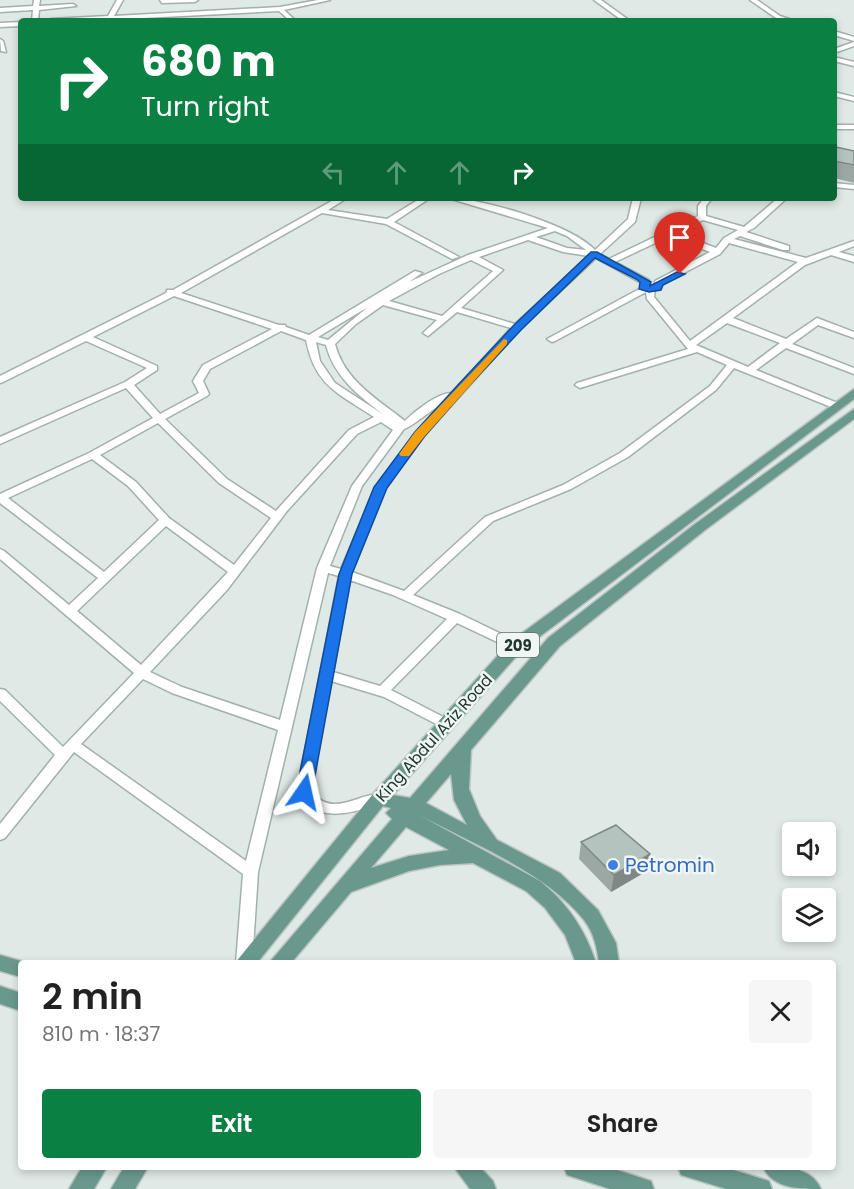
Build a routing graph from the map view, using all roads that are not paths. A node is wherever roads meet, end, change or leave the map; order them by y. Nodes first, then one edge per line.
1 (37, 0) edge
2 (120, 0) edge
3 (162, 0) edge
4 (195, 0) edge
5 (327, 0) edge
6 (597, 0) edge
7 (753, 0) edge
8 (75, 3) edge
9 (36, 9) junction
10 (280, 9) junction
11 (0, 10) edge
12 (155, 15) junction
13 (111, 16) junction
14 (778, 17) joint
15 (35, 18) edge
16 (75, 18) joint
17 (290, 18) edge
18 (623, 18) edge
19 (782, 18) edge
20 (18, 24) edge
21 (0, 25) edge
22 (837, 34) edge
23 (0, 41) edge
24 (853, 42) edge
25 (837, 48) edge
26 (4, 51) dead end
27 (837, 60) edge
28 (854, 64) edge
29 (837, 95) edge
30 (854, 99) edge
31 (837, 127) edge
32 (854, 127) edge
33 (837, 185) edge
34 (854, 187) edge
35 (327, 201) edge
36 (338, 201) edge
37 (421, 201) edge
38 (462, 201) edge
39 (636, 201) edge
40 (706, 201) edge
41 (779, 201) edge
42 (322, 211) junction
43 (702, 217) junction
44 (388, 222) junction
45 (556, 228) junction
46 (742, 231) junction
47 (670, 233) junction
48 (527, 237) junction
49 (728, 240) junction
50 (854, 243) edge
51 (504, 244) junction
52 (717, 252) junction
53 (830, 252) junction
54 (594, 254) junction
55 (471, 256) junction
56 (455, 257) junction
57 (816, 257) junction
58 (854, 259) edge
59 (611, 261) junction
60 (806, 261) junction
61 (650, 286) junction
62 (164, 290) junction
63 (174, 293) junction
64 (383, 303) junction
65 (455, 309) junction
66 (444, 319) junction
67 (726, 319) junction
68 (282, 327) junction
69 (517, 327) junction
70 (428, 333) dead end
71 (854, 335) edge
72 (87, 338) junction
73 (310, 338) junction
74 (552, 339) dead end
75 (330, 344) junction
76 (786, 344) junction
77 (694, 348) junction
78 (733, 363) junction
79 (750, 370) junction
80 (854, 371) edge
81 (0, 372) edge
82 (0, 380) edge
83 (128, 384) junction
84 (580, 385) dead end
85 (461, 388) junction
86 (854, 393) edge
87 (836, 406) junction
88 (854, 413) edge
89 (160, 418) junction
90 (381, 418) junction
91 (402, 428) junction
92 (420, 434) junction
93 (0, 441) edge
94 (93, 454) junction
95 (0, 498) edge
96 (277, 517) junction
97 (165, 520) junction
98 (0, 553) edge
99 (323, 568) junction
100 (235, 572) junction
101 (345, 574) junction
102 (105, 578) junction
103 (405, 596) junction
104 (69, 612) junction
105 (456, 617) junction
106 (516, 646) junction
107 (142, 673) junction
108 (326, 675) junction
109 (0, 693) edge
110 (380, 693) junction
111 (446, 724) junction
112 (285, 727) junction
113 (466, 744) junction
114 (68, 750) junction
115 (379, 800) junction
116 (408, 812) junction
117 (0, 834) edge
118 (491, 844) junction
119 (476, 856) junction
120 (251, 872) junction
121 (343, 888) junction
122 (245, 960) edge
123 (247, 960) edge
124 (282, 960) edge
125 (585, 960) edge
126 (609, 960) edge
127 (0, 963) edge
128 (18, 968) edge
129 (0, 995) edge
130 (18, 1001) edge
131 (94, 1170) edge
132 (135, 1170) edge
133 (468, 1170) edge
134 (584, 1170) edge
135 (699, 1170) edge
136 (779, 1170) edge
137 (80, 1189) edge
138 (122, 1189) edge
139 (485, 1189) edge
140 (643, 1189) edge
141 (761, 1189) edge
142 (810, 1189) edge

1 - 9 street
2 - 13 street
3 - 4 street
3 - 12 street
5 - 10 street
6 - 18 street
7 - 14 street
8 - 9 street
8 - 16 street
9 - 11 street
9 - 15 street
10 - 12 street
10 - 17 street
12 - 13 street
13 - 16 street
14 - 19 street
20 - 21 street
22 - 24 street
23 - 26 street
24 - 25 street
27 - 28 street
29 - 30 street
31 - 32 street
33 - 34 street
35 - 62 street
36 - 42 street
37 - 44 street
38 - 45 street
39 - 54 street
40 - 43 street
41 - 46 street
42 - 44 street
42 - 63 street
43 - 46 street
43 - 47 street
44 - 56 street
45 - 48 street
45 - 54 street
46 - 49 street
46 - 57 street
47 - 52 street
47 - 59 street
48 - 51 street
48 - 54 street
49 - 52 street
49 - 60 street
50 - 53 street
51 - 55 street
51 - 56 street
52 - 61 street
53 - 57 street
53 - 58 street
54 - 59 street
54 - 69 street
55 - 64 street
55 - 65 street
56 - 73 street
57 - 60 street
59 - 61 street
60 - 67 street
61 - 74 street
61 - 77 street
62 - 63 street
62 - 81 street
63 - 68 street
63 - 72 street
64 - 66 street
64 - 75 street
65 - 66 street
65 - 69 street
66 - 70 street
67 - 76 street
67 - 77 street
68 - 73 street
68 - 89 street
69 - 85 street
71 - 76 street
72 - 82 street
72 - 83 street
73 - 75 street
73 - 90 street
75 - 91 street
76 - 79 street
76 - 80 street
77 - 78 street
77 - 84 street
78 - 79 street
78 - 103 street
79 - 87 street
83 - 89 street
83 - 93 street
85 - 91 street
85 - 92 street
86 - 87 main road, King Abdul Aziz Road / 209
87 - 106 main road, King Abdul Aziz Road / 209
88 - 113 main road, King Abdul Aziz Road / 209
89 - 94 street
89 - 96 street
90 - 91 street
90 - 96 street
91 - 92 street
91 - 99 street
92 - 101 street
94 - 95 street
94 - 97 street
95 - 102 street
96 - 100 street
97 - 100 street
97 - 102 street
98 - 104 street
99 - 101 street
99 - 112 street
100 - 107 street
101 - 103 street
101 - 108 street
102 - 104 street
103 - 105 street
104 - 107 street
105 - 106 street
105 - 110 street
106 - 111 main road, King Abdul Aziz Road / 209
107 - 112 street
107 - 114 street
108 - 110 street
108 - 115 street
109 - 114 street
110 - 111 street
111 - 115 main road, King Abdul Aziz Road / 209
112 - 120 street
113 - 116 main road, King Abdul Aziz Road / 209
113 - 118 main road
114 - 117 street
114 - 120 street
115 - 116 main road
115 - 123 main road, King Abdul Aziz Road / 209
116 - 118 main road
116 - 119 main road
116 - 121 main road, King Abdul Aziz Road / 209
118 - 126 main road
119 - 121 main road
119 - 125 main road
120 - 122 street
121 - 124 main road, King Abdul Aziz Road / 209
127 - 128 main road
129 - 130 main road
131 - 137 main road
132 - 138 main road
133 - 139 main road
134 - 140 main road
135 - 141 main road
136 - 142 main road

